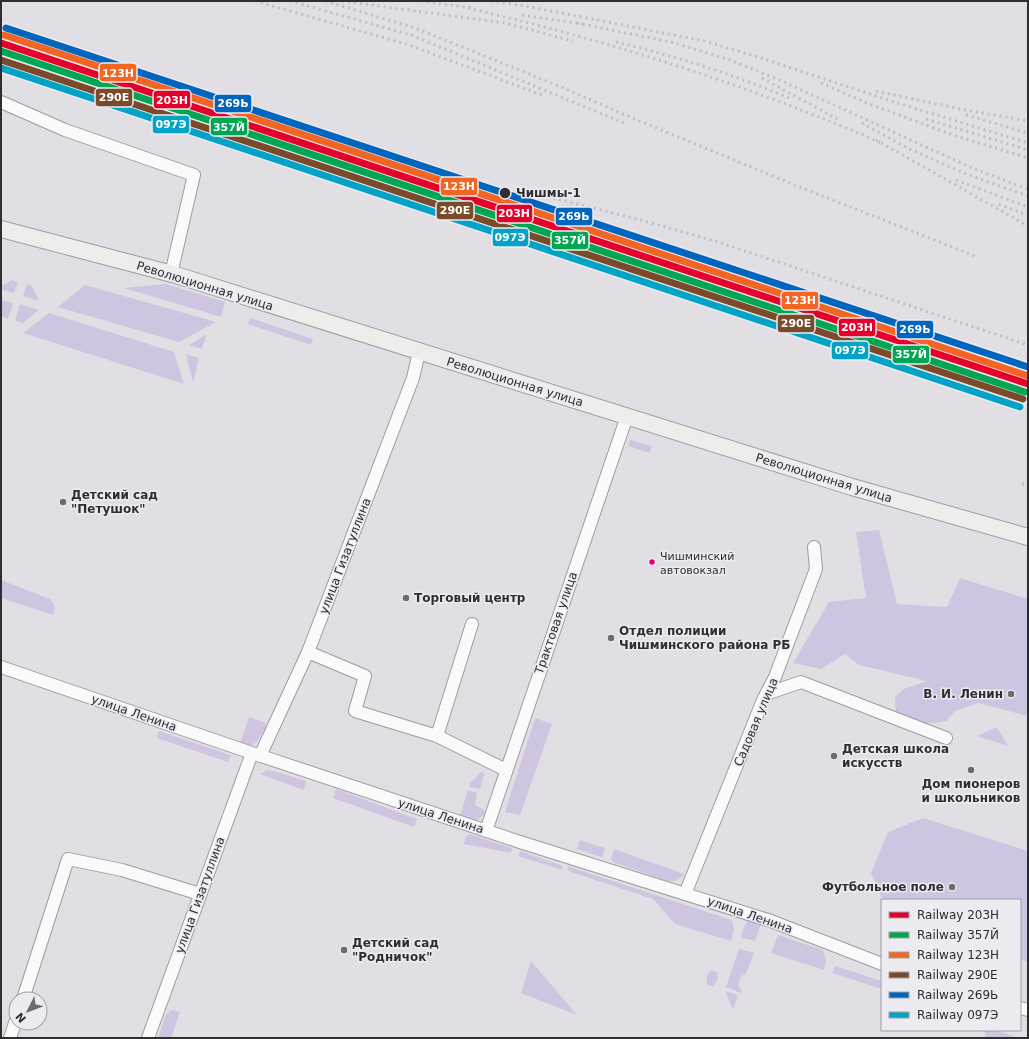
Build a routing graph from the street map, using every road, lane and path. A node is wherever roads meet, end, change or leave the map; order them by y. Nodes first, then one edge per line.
1 (1, 102) edge
2 (1, 229) edge
3 (171, 274) junction
4 (419, 352) junction
5 (627, 416) junction
6 (1028, 537) edge
7 (814, 547) dead end
8 (472, 624) dead end
9 (308, 652) junction
10 (1, 667) edge
11 (766, 694) junction
12 (437, 736) junction
13 (946, 738) dead end
14 (256, 754) junction
15 (506, 770) junction
16 (486, 831) junction
17 (200, 894) junction
18 (684, 894) junction
19 (881, 964) edge
20 (26, 991) edge
21 (148, 1038) edge

1 - 3 street
2 - 3 main road, Революционная улица
3 - 4 main road, Революционная улица
4 - 5 main road, Революционная улица
4 - 9 street, улица Гизатуллина
5 - 6 main road, Революционная улица
5 - 15 street, Трактовая улица
7 - 11 street, Садовая улица
8 - 12 street
9 - 12 street
9 - 14 street, улица Гизатуллина
10 - 14 street, улица Ленина
11 - 13 street
11 - 18 street, Садовая улица
12 - 15 street
14 - 16 street, улица Ленина
14 - 17 street, улица Гизатуллина
15 - 16 street, Трактовая улица
16 - 18 street, улица Ленина
17 - 20 street
17 - 21 street, улица Гизатуллина
18 - 19 street, улица Ленина

